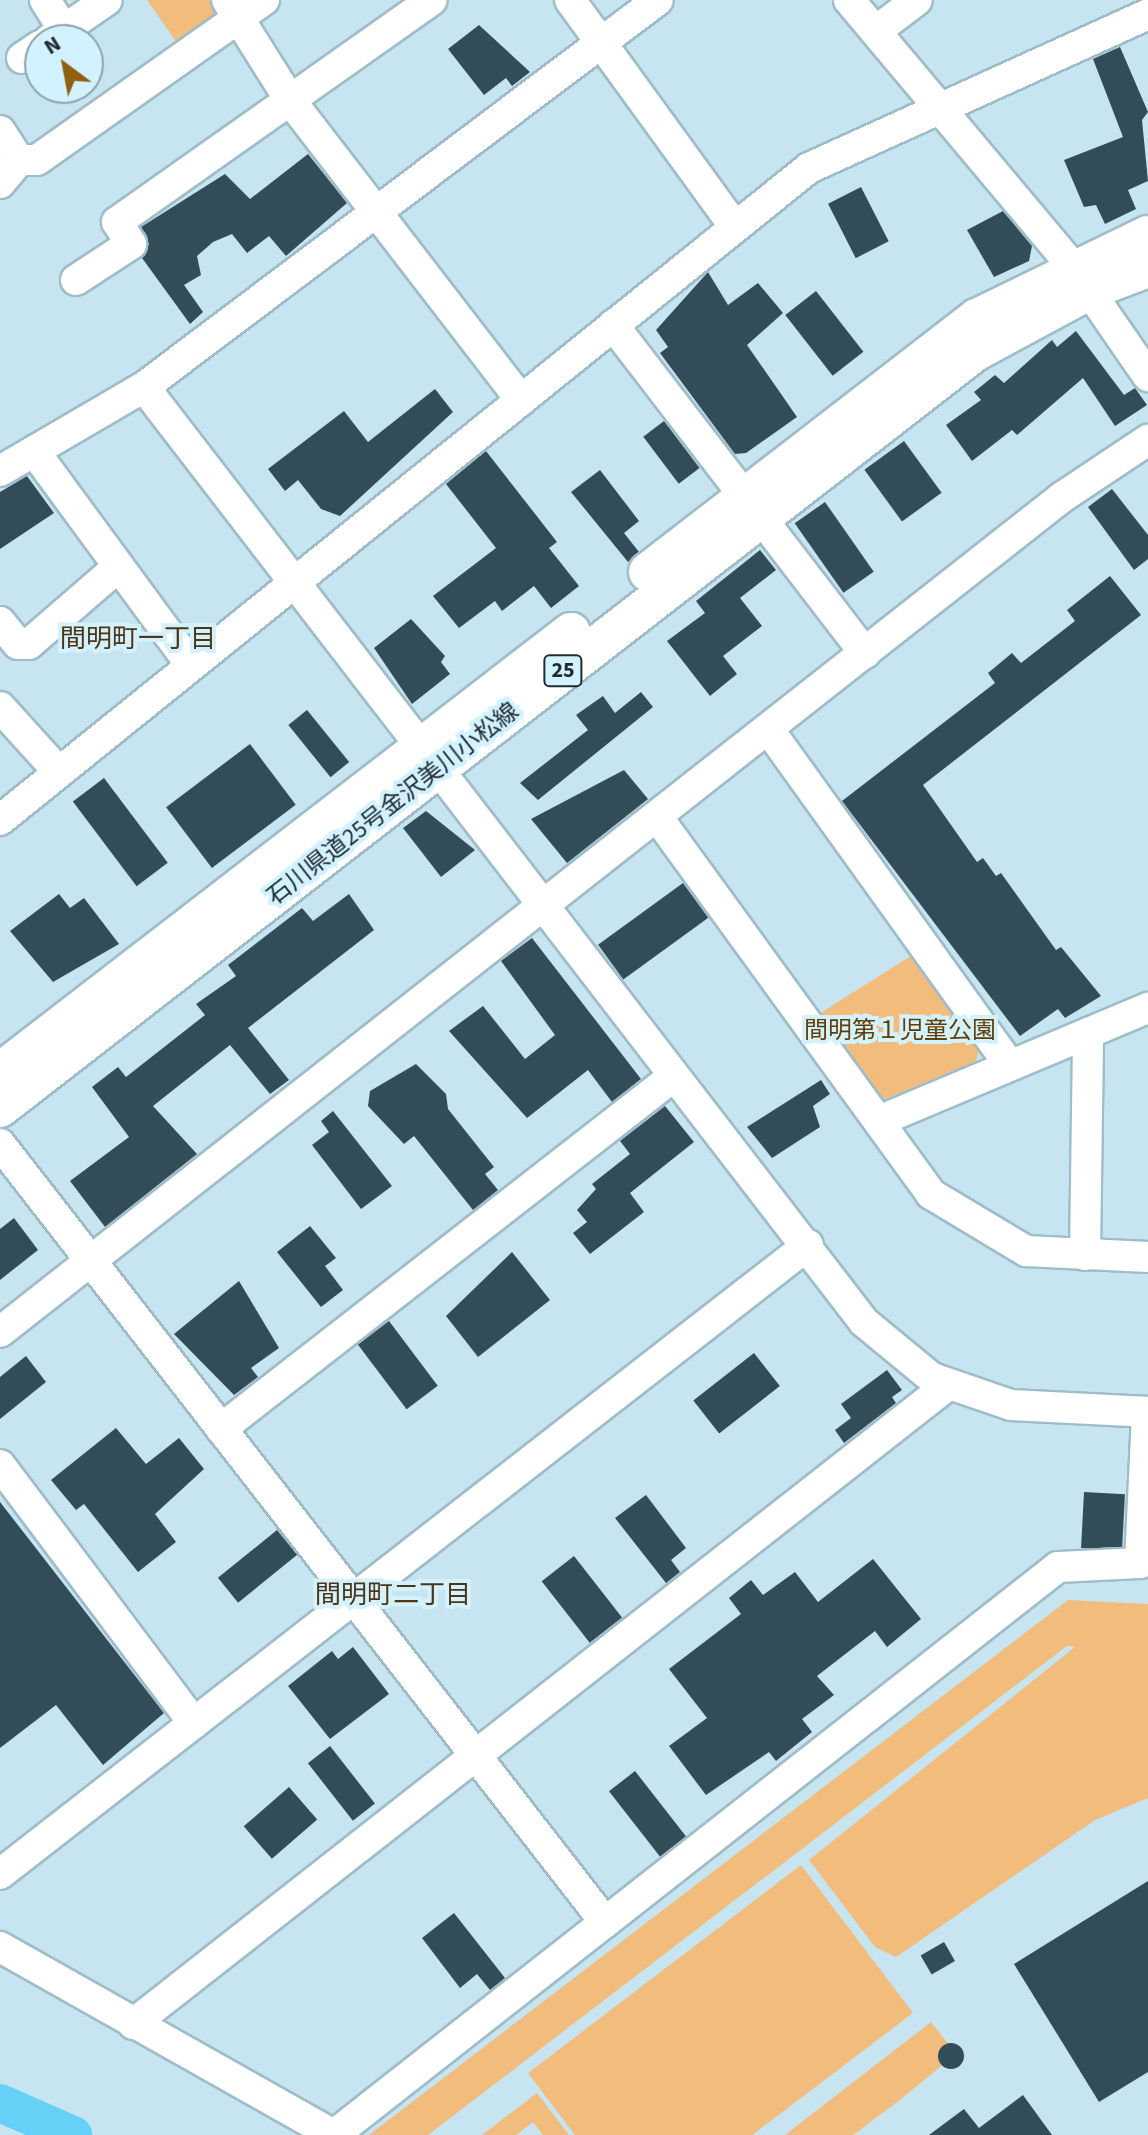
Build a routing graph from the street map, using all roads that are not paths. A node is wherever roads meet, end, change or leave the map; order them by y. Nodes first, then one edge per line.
1 (45, 0) edge
2 (107, 0) edge
3 (264, 0) edge
4 (432, 0) edge
5 (570, 0) edge
6 (658, 0) edge
7 (849, 0) edge
8 (917, 0) edge
9 (233, 9) edge
10 (1148, 14) edge
11 (44, 24) edge
12 (73, 24) edge
13 (876, 31) junction
14 (601, 43) junction
15 (290, 100) junction
16 (936, 108) junction
17 (0, 131) edge
18 (9, 172) edge
19 (376, 213) junction
20 (734, 226) junction
21 (1148, 235) edge
22 (1148, 268) edge
23 (1081, 278) junction
24 (76, 280) dead end
25 (613, 325) junction
26 (1148, 376) edge
27 (144, 387) junction
28 (521, 400) junction
29 (1148, 440) edge
30 (34, 451) junction
31 (0, 471) edge
32 (753, 507) junction
33 (118, 567) junction
34 (295, 580) junction
35 (1, 625) edge
36 (865, 653) junction
37 (191, 665) junction
38 (2, 714) edge
39 (769, 730) junction
40 (431, 754) junction
41 (59, 772) junction
42 (658, 818) junction
43 (0, 820) edge
44 (545, 906) junction
45 (1148, 1008) edge
46 (1088, 1033) junction
47 (1010, 1066) junction
48 (0, 1072) edge
49 (674, 1076) junction
50 (0, 1108) edge
51 (881, 1120) junction
52 (0, 1144) edge
53 (808, 1245) junction
54 (1085, 1255) junction
55 (1148, 1257) edge
56 (91, 1261) junction
57 (0, 1332) edge
58 (948, 1385) junction
59 (1148, 1412) edge
60 (221, 1429) junction
61 (0, 1465) edge
62 (354, 1599) junction
63 (194, 1723) junction
64 (476, 1756) junction
65 (0, 1874) edge
66 (605, 1922) junction
67 (0, 1947) edge
68 (133, 2024) junction
69 (334, 2135) edge

1 - 11 street
2 - 12 street
3 - 9 street
4 - 15 street
5 - 14 street
6 - 14 street
7 - 13 street
8 - 13 street
9 - 15 street
9 - 18 street
10 - 16 street
13 - 16 street
14 - 19 street
14 - 20 street
15 - 19 street
15 - 24 street
16 - 20 street
16 - 23 street
17 - 18 street
19 - 27 street
19 - 28 street
20 - 25 street
21 - 23 main road, 石川県道25号金沢美川小松線 / 25
22 - 23 main road, 石川県道25号金沢美川小松線 / 25
23 - 26 street
23 - 32 main road, 石川県道25号金沢美川小松線 / 25
25 - 28 street
25 - 32 street
27 - 30 street
27 - 34 street
28 - 34 street
29 - 36 street
30 - 31 street
30 - 33 street
32 - 36 street
32 - 40 main road, 石川県道25号金沢美川小松線 / 25
33 - 35 street
33 - 37 street
34 - 37 street
34 - 40 street
36 - 39 street
37 - 41 street
38 - 41 street
39 - 42 street
39 - 47 street
40 - 44 street
40 - 48 main road, 石川県道25号金沢美川小松線 / 25
40 - 50 main road, 石川県道25号金沢美川小松線 / 25
41 - 43 street
42 - 44 street
42 - 51 street
44 - 49 street
44 - 56 street
45 - 46 street
46 - 47 street
46 - 54 street
47 - 51 street
49 - 53 street
49 - 60 street
51 - 54 street
52 - 56 street
53 - 58 street
53 - 62 street
54 - 55 street
56 - 57 street
56 - 60 street
58 - 59 street
58 - 64 street
59 - 66 street
60 - 62 street
61 - 63 street
62 - 63 street
62 - 64 street
63 - 65 street
64 - 66 street
64 - 68 street
66 - 69 street
67 - 68 street
68 - 69 street

